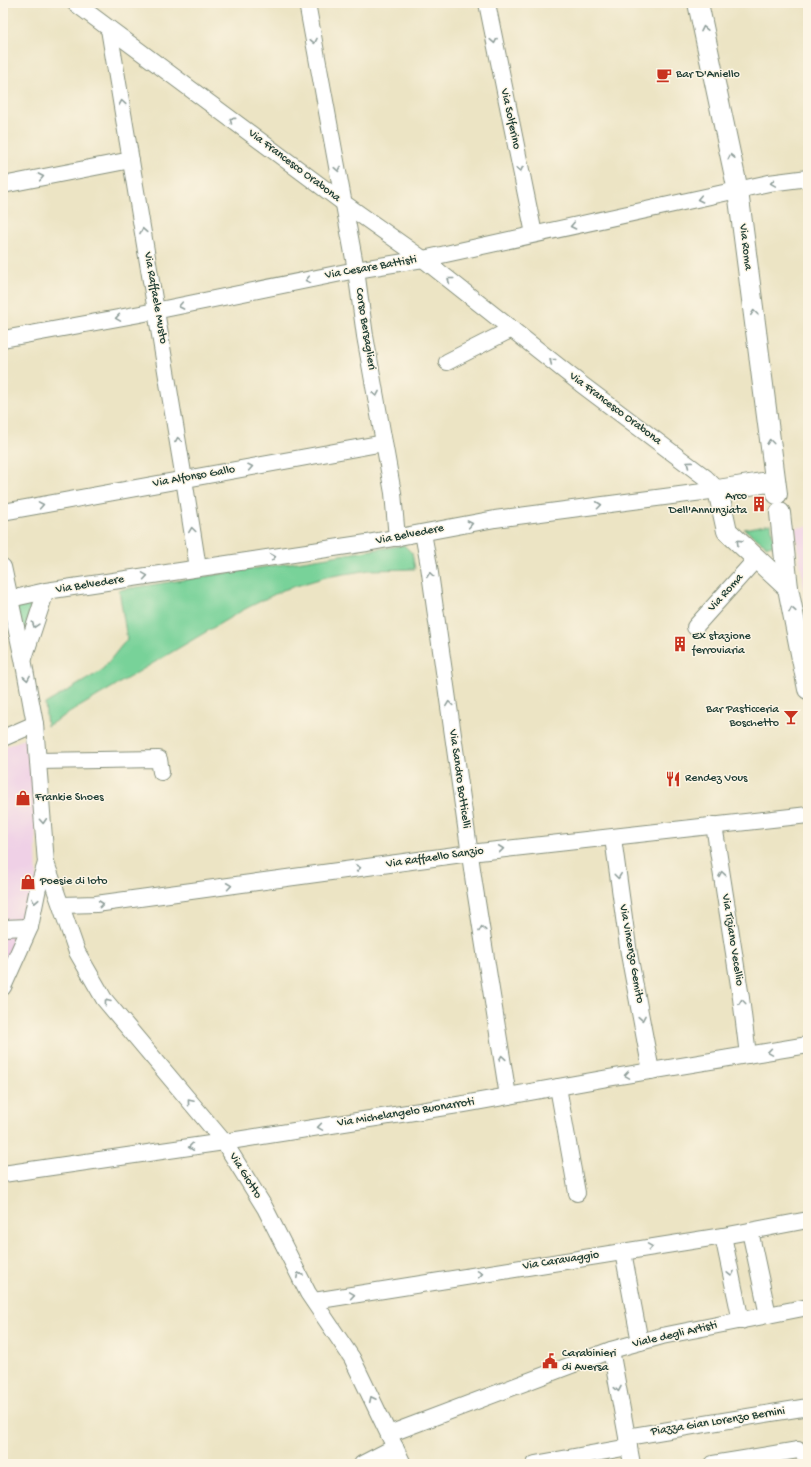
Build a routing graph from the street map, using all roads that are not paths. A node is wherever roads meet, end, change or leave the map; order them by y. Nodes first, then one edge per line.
1 (76, 3) edge
2 (307, 3) edge
3 (487, 3) edge
4 (698, 3) edge
5 (110, 28) junction
6 (131, 160) junction
7 (808, 178) edge
8 (3, 185) edge
9 (738, 191) junction
10 (345, 204) junction
11 (534, 234) junction
12 (423, 259) junction
13 (356, 270) junction
14 (157, 311) junction
15 (512, 329) junction
16 (3, 339) edge
17 (447, 362) dead end
18 (384, 443) junction
19 (184, 479) junction
20 (718, 490) junction
21 (777, 496) junction
22 (3, 512) edge
23 (423, 533) junction
24 (397, 538) junction
25 (756, 559) junction
26 (3, 567) edge
27 (198, 568) junction
28 (788, 588) junction
29 (46, 591) junction
30 (10, 599) junction
31 (695, 627) dead end
32 (23, 659) junction
33 (808, 689) edge
34 (35, 724) junction
35 (3, 738) edge
36 (38, 761) junction
37 (161, 772) dead end
38 (808, 815) edge
39 (714, 825) junction
40 (613, 838) junction
41 (470, 853) junction
42 (46, 863) junction
43 (62, 905) junction
44 (30, 927) junction
45 (3, 928) edge
46 (3, 987) edge
47 (808, 1045) edge
48 (748, 1055) junction
49 (651, 1071) junction
50 (558, 1087) junction
51 (508, 1096) junction
52 (224, 1142) junction
53 (3, 1174) edge
54 (577, 1193) dead end
55 (808, 1220) edge
56 (750, 1231) junction
57 (723, 1236) junction
58 (623, 1252) junction
59 (314, 1301) junction
60 (808, 1307) edge
61 (768, 1315) junction
62 (740, 1321) junction
63 (640, 1342) junction
64 (611, 1350) junction
65 (808, 1407) edge
66 (392, 1440) junction
67 (628, 1442) junction
68 (808, 1456) edge
69 (362, 1464) edge
70 (403, 1464) edge
71 (535, 1464) edge
72 (632, 1464) edge
73 (719, 1464) edge

1 - 5 street, Via Francesco Orabona
2 -> 10 street, Corso Bersaglieri
3 -> 11 street, Via Solferino
9 -> 4 street, Via Roma
6 -> 5 street, Via Raffaele Musto
10 -> 5 street, Via Francesco Orabona
8 -> 6 street
14 -> 6 street, Via Raffaele Musto
7 -> 9 street, Via Cesare Battisti
9 -> 11 street, Via Cesare Battisti
21 -> 9 street, Via Roma
10 - 12 street, Via Francesco Orabona
10 - 13 street, Corso Bersaglieri
11 - 12 street, Via Cesare Battisti
12 - 13 street, Via Cesare Battisti
15 -> 12 street, Via Francesco Orabona
13 -> 14 street, Via Cesare Battisti
13 -> 18 street, Corso Bersaglieri
14 -> 16 street, Via Cesare Battisti
19 -> 14 street, Via Raffaele Musto
15 - 17 street
20 -> 15 street, Via Francesco Orabona
19 -> 18 street, Via Alfonso Gallo
18 - 24 street, Corso Bersaglieri
22 -> 19 street, Via Alfonso Gallo
27 -> 19 street, Via Raffaele Musto
20 - 21 street, Via Belvedere
23 -> 20 street, Via Belvedere
25 -> 20 street
21 - 28 street, Via Roma
23 - 24 street, Via Belvedere
41 -> 23 street, Via Sandro Botticelli
27 -> 24 street, Via Belvedere
25 - 28 street
25 - 31 street, Via Roma
26 - 30 street
29 -> 27 street, Via Belvedere
33 -> 28 street, Via Roma
29 - 30 street, Via Belvedere
29 -> 32 street, Via Belvedere
30 - 32 street, Via Belvedere
32 -> 34 street, Via Belvedere
34 - 35 street
34 - 36 street, Via Belvedere
36 - 37 street
36 -> 42 street, Via Belvedere
38 - 39 street, Via Raffaello Sanzio
39 - 40 street, Via Raffaello Sanzio
48 -> 39 street, Via Tiziano Vecellio
41 -> 40 street, Via Raffaello Sanzio
40 -> 49 street, Via Vincenzo Gemito
43 -> 41 street, Via Raffaello Sanzio
51 -> 41 street, Via Sandro Botticelli
42 - 43 street, Via Giotto
42 -> 44 street
52 -> 43 street, Via Giotto
44 - 45 street
44 - 46 street
47 -> 48 street, Via Michelangelo Buonarroti
48 - 49 street, Via Michelangelo Buonarroti
49 -> 50 street, Via Michelangelo Buonarroti
50 - 51 street, Via Michelangelo Buonarroti
50 - 54 street
51 -> 52 street, Via Michelangelo Buonarroti
52 -> 53 street, Via Michelangelo Buonarroti
59 -> 52 street, Via Giotto
55 - 56 street, Via Caravaggio
56 - 57 street, Via Caravaggio
56 - 61 street
58 -> 57 street, Via Caravaggio
57 -> 62 street
59 -> 58 street, Via Caravaggio
58 - 63 street
66 -> 59 street, Via Giotto
60 - 61 street, Viale degli Artisti
61 - 62 street, Viale degli Artisti
62 - 63 street, Viale degli Artisti
63 - 64 street, Viale degli Artisti
64 - 66 street, Viale degli Artisti
64 -> 67 street
65 - 67 street, Piazza Gian Lorenzo Bernini
66 - 69 street, Viale degli Artisti
66 - 70 street, Via Giotto
67 - 71 street, Piazza Gian Lorenzo Bernini
67 - 72 street
68 - 73 street

